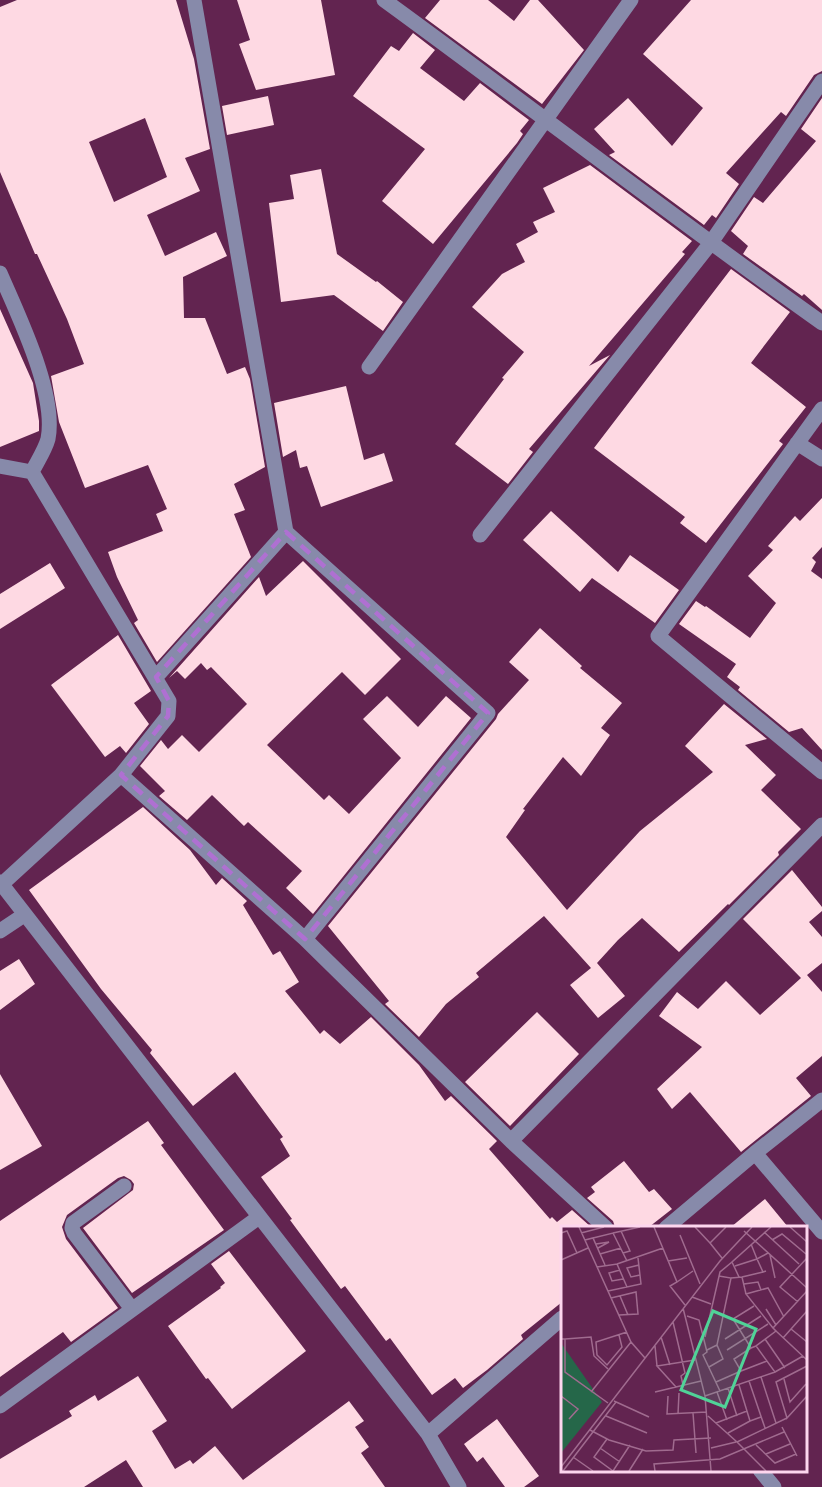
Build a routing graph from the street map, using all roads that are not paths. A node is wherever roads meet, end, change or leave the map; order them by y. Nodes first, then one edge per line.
1 (194, 0) edge
2 (384, 0) edge
3 (632, 0) edge
4 (822, 81) edge
5 (547, 119) junction
6 (710, 244) junction
7 (0, 273) edge
8 (822, 323) edge
9 (369, 367) dead end
10 (822, 409) edge
11 (797, 444) junction
12 (822, 459) edge
13 (0, 465) edge
14 (32, 472) junction
15 (286, 532) junction
16 (480, 535) dead end
17 (156, 677) junction
18 (822, 772) edge
19 (121, 775) junction
20 (822, 825) edge
21 (1, 883) edge
22 (24, 915) junction
23 (0, 931) edge
24 (305, 939) junction
25 (822, 1100) edge
26 (511, 1141) junction
27 (755, 1153) junction
28 (124, 1186) dead end
29 (259, 1216) junction
30 (605, 1226) edge
31 (667, 1226) edge
32 (822, 1232) edge
33 (132, 1309) junction
34 (561, 1319) edge
35 (1, 1404) edge
36 (428, 1434) junction
37 (762, 1472) edge
38 (459, 1487) edge
39 (774, 1487) edge

1 - 15 street
2 - 5 street
3 - 5 street
4 - 6 street
5 - 6 street
5 - 9 street
6 - 8 street
6 - 16 street
7 - 14 street
10 - 11 street
11 - 12 street
11 - 18 street
13 - 14 street
14 - 17 street
15 - 17 street
15 - 24 street
17 - 19 street
19 - 21 street
19 - 24 street
20 - 26 street
21 - 22 street
22 - 23 street
22 - 29 street
24 - 26 street
25 - 27 street
26 - 30 street
27 - 31 street
27 - 32 street
28 - 33 street
29 - 33 street
29 - 36 street
33 - 35 street
34 - 36 street
36 - 38 street
37 - 39 street

